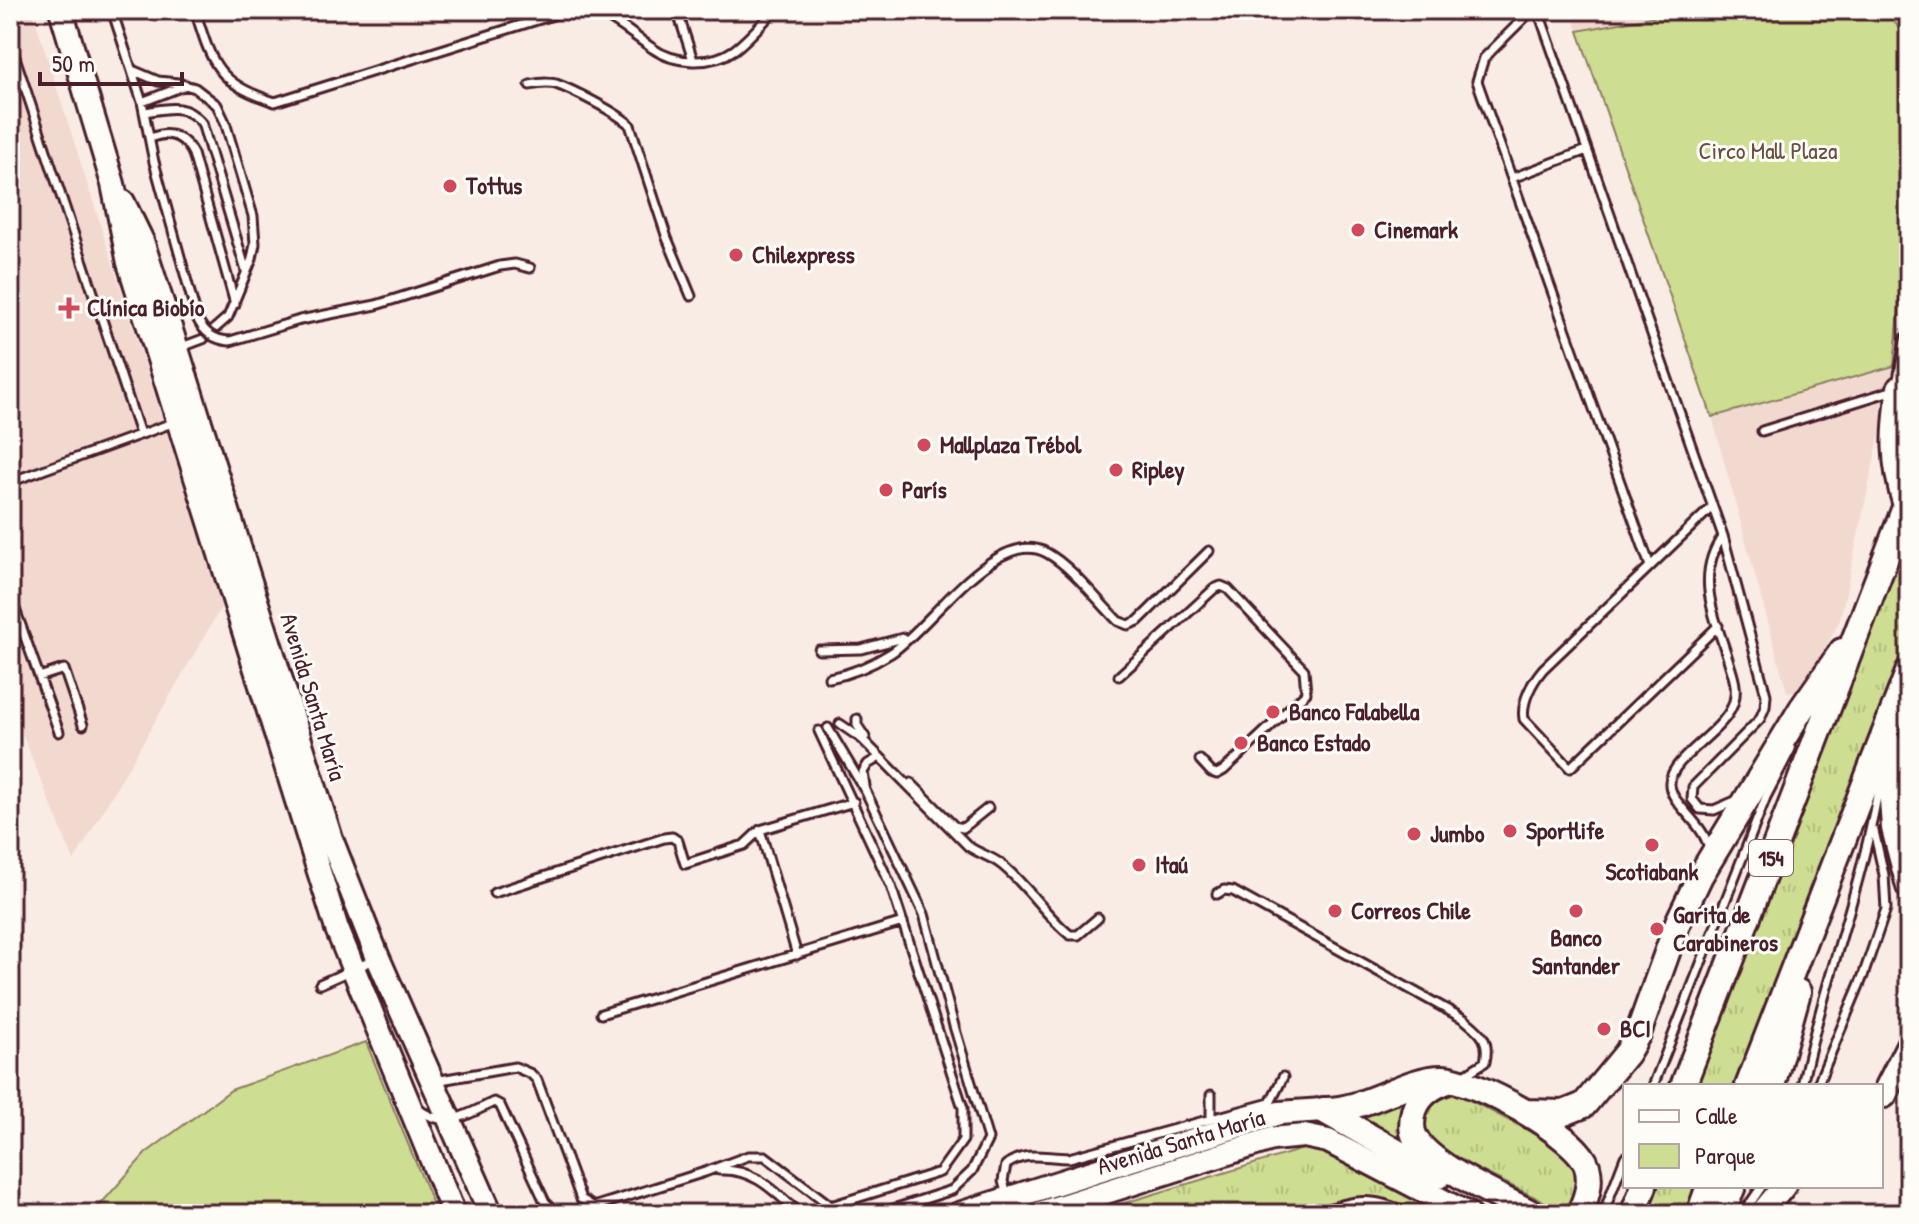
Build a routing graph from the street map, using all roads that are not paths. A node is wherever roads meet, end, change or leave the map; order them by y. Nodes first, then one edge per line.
1 (61, 10) edge
2 (112, 10) edge
3 (195, 10) edge
4 (569, 10) edge
5 (594, 10) edge
6 (677, 10) edge
7 (775, 10) edge
8 (1535, 10) edge
9 (10, 42) edge
10 (693, 60) junction
11 (132, 70) junction
12 (186, 85) junction
13 (530, 85) dead end
14 (142, 102) junction
15 (145, 112) junction
16 (151, 138) junction
17 (1587, 150) junction
18 (1512, 178) junction
19 (113, 184) junction
20 (530, 268) dead end
21 (247, 273) junction
22 (691, 296) dead end
23 (235, 304) junction
24 (1909, 339) edge
25 (177, 349) junction
26 (1900, 388) junction
27 (177, 421) junction
28 (1762, 431) dead end
29 (140, 434) junction
30 (10, 482) edge
31 (1907, 501) edge
32 (1712, 507) junction
33 (1723, 536) junction
34 (1209, 551) dead end
35 (1650, 566) junction
36 (10, 595) edge
37 (1718, 626) junction
38 (1860, 629) junction
39 (912, 634) junction
40 (819, 650) dead end
41 (1909, 670) edge
42 (1119, 676) dead end
43 (39, 677) junction
44 (829, 678) dead end
45 (1809, 715) dead end
46 (857, 719) dead end
47 (840, 724) dead end
48 (83, 725) dead end
49 (1888, 729) junction
50 (59, 732) dead end
51 (1795, 741) dead end
52 (880, 757) junction
53 (1200, 760) dead end
54 (866, 792) junction
55 (1750, 793) junction
56 (854, 802) junction
57 (988, 808) dead end
58 (1873, 828) junction
59 (760, 830) junction
60 (1903, 853) edge
61 (1710, 860) junction
62 (1909, 886) edge
63 (494, 893) dead end
64 (1217, 894) dead end
65 (1098, 918) dead end
66 (903, 922) junction
67 (1806, 936) junction
68 (797, 955) junction
69 (378, 958) junction
70 (352, 970) junction
71 (320, 984) dead end
72 (601, 1014) dead end
73 (1909, 1045) edge
74 (1909, 1063) edge
75 (1283, 1077) dead end
76 (1455, 1081) junction
77 (434, 1082) junction
78 (1654, 1084) edge
79 (1684, 1084) edge
80 (1749, 1084) edge
81 (1773, 1084) edge
82 (1802, 1084) edge
83 (1818, 1084) edge
84 (1211, 1095) dead end
85 (1883, 1095) edge
86 (1883, 1096) edge
87 (405, 1099) junction
88 (1323, 1110) junction
89 (1526, 1112) junction
90 (1211, 1118) junction
91 (452, 1121) junction
92 (1623, 1162) edge
93 (705, 1172) junction
94 (1643, 1188) edge
95 (1708, 1188) edge
96 (1732, 1188) edge
97 (1761, 1188) edge
98 (1782, 1188) edge
99 (1007, 1199) junction
100 (831, 1206) junction
101 (594, 1207) junction
102 (1521, 1212) edge
103 (454, 1214) edge
104 (491, 1214) edge
105 (568, 1214) edge
106 (803, 1214) edge
107 (878, 1214) edge
108 (959, 1214) edge
109 (1037, 1214) edge
110 (1312, 1214) edge
111 (1410, 1214) edge
112 (1468, 1214) edge
113 (1579, 1214) edge
114 (1603, 1214) edge
115 (1633, 1214) edge
116 (1699, 1214) edge
117 (1722, 1214) edge
118 (1743, 1214) edge
119 (1761, 1214) edge

1 - 19 main road, Avenida Santa María
2 - 11 lane
3 - 4 lane
5 - 10 lane
6 - 10 lane
7 - 10 lane
8 - 17 lane
8 - 18 lane
9 - 29 lane
11 - 12 lane
11 - 14 lane
12 - 14 lane
12 - 21 lane
13 - 22 lane
14 - 15 lane
15 - 16 lane
15 - 21 lane
16 - 20 lane, bridge
16 - 23 lane
17 - 18 lane
17 - 32 lane
18 - 35 lane
19 - 25 main road, Avenida Santa María
19 - 27 main road, Avenida Santa María
21 - 23 lane
23 - 25 lane
24 - 26 street
25 - 69 main road, Avenida Santa María
26 - 28 lane
26 - 31 main road
27 - 29 lane
27 - 70 main road, Avenida Santa María
29 - 30 lane
31 - 38 main road, 154
32 - 33 lane
32 - 35 lane
33 - 37 lane
33 - 55 lane
34 - 39 lane
35 - 37 lane
36 - 43 lane
37 - 61 lane
38 - 45 lane
38 - 55 main road
38 - 79 main road, 154
39 - 40 lane
39 - 44 lane
41 - 49 main road, 154
42 - 53 lane
43 - 48 lane
43 - 50 lane
46 - 57 lane
47 - 52 lane
49 - 58 lane
49 - 60 main road
49 - 67 main road, 154
51 - 78 lane
52 - 54 lane
52 - 65 lane
54 - 56 lane
54 - 107 lane
55 - 61 main road
56 - 59 lane
56 - 66 lane
58 - 82 lane
58 - 83 lane
59 - 63 lane
59 - 68 lane
60 - 62 main road
61 - 89 main road
64 - 76 lane
66 - 68 lane
66 - 100 lane
67 - 80 main road, 154
67 - 81 main road
68 - 72 lane
69 - 70 lane
69 - 77 main road, Avenida Santa María
70 - 71 lane
70 - 87 main road, Avenida Santa María
73 - 85 main road
74 - 86 main road
75 - 90 lane
76 - 88 main road
76 - 89 main road
76 - 102 main road
77 - 91 main road, Avenida Santa María
77 - 101 lane
84 - 90 lane
87 - 91 lane
87 - 103 main road, Avenida Santa María
88 - 99 main road, Avenida Santa María
88 - 102 main road
89 - 113 main road
90 - 99 lane
91 - 104 main road, Avenida Santa María
91 - 105 lane
92 - 114 lane
93 - 100 lane
93 - 101 lane
93 - 106 lane
94 - 115 main road
95 - 116 main road
96 - 117 main road
97 - 118 lane
98 - 119 main road
99 - 108 main road, Avenida Santa María
100 - 106 lane
101 - 105 lane
109 - 112 main road, Avenida Santa María
110 - 111 lane

